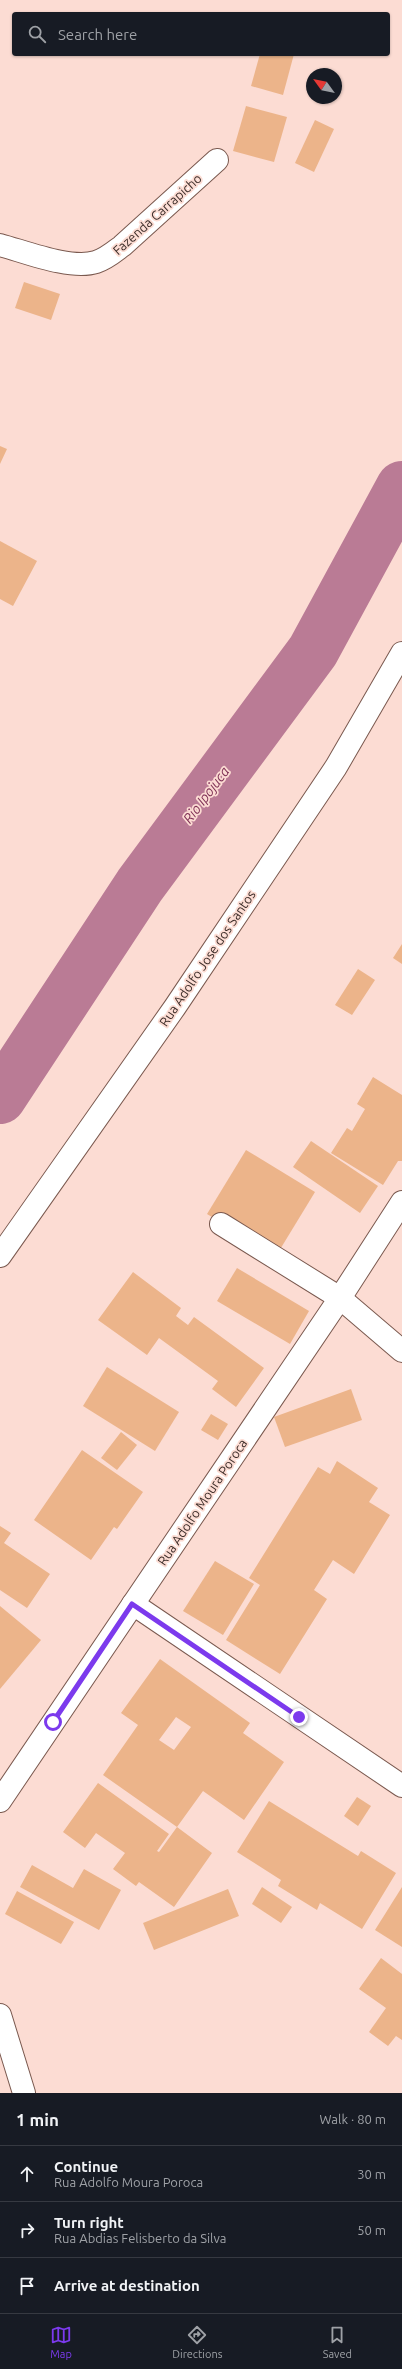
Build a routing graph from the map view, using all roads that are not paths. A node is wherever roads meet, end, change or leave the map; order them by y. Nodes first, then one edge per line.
1 (217, 160) dead end
2 (0, 245) edge
3 (402, 653) edge
4 (402, 1202) edge
5 (221, 1224) dead end
6 (0, 1256) edge
7 (340, 1298) junction
8 (402, 1351) edge
9 (132, 1604) junction
10 (402, 1786) edge
11 (0, 1801) edge
12 (0, 2015) edge
13 (24, 2093) edge

1 - 2 street, Fazenda Carrapicho
3 - 6 street, Rua Adolfo Jose dos Santos
4 - 7 street, Rua Adolfo Moura Poroca
5 - 7 street
7 - 8 street
7 - 9 street, Rua Adolfo Moura Poroca
9 - 10 street
9 - 11 street, Rua Adolfo Moura Poroca
12 - 13 street

